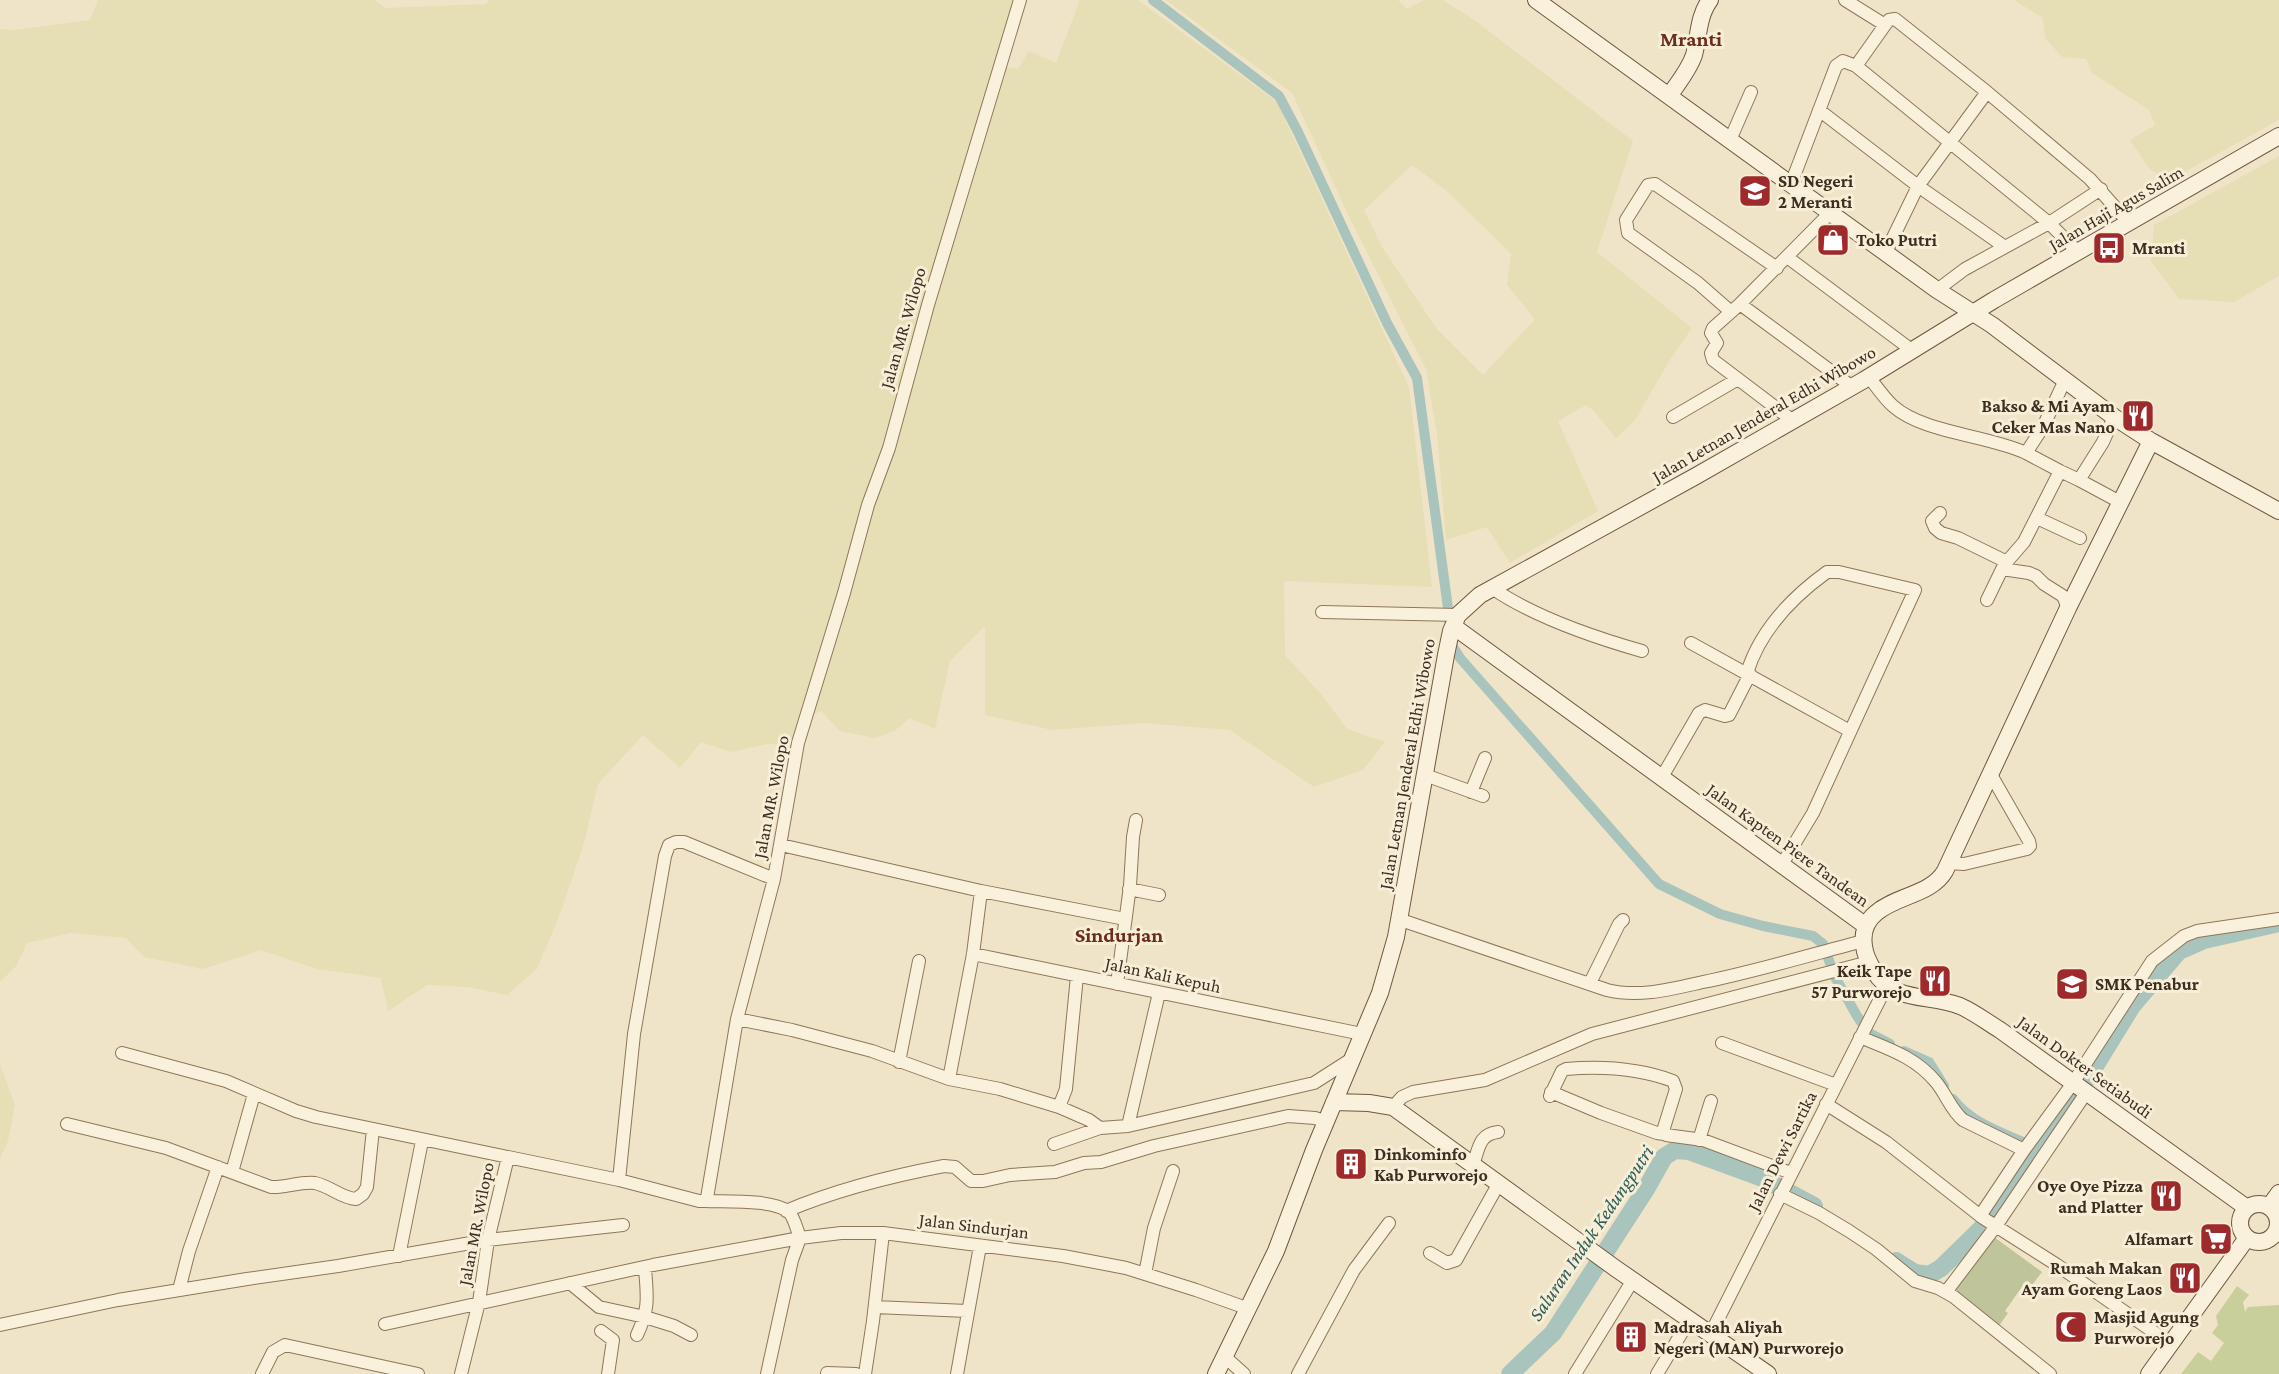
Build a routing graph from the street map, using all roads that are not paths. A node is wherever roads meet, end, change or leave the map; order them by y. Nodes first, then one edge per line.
1 (1020, 0) edge
2 (1536, 0) edge
3 (1710, 0) edge
4 (1845, 0) edge
5 (1885, 25) junction
6 (1856, 66) junction
7 (1751, 92) dead end
8 (1987, 92) junction
9 (1669, 96) junction
10 (1819, 111) junction
11 (2279, 136) edge
12 (1730, 140) junction
13 (1951, 142) junction
14 (1791, 184) junction
15 (1918, 186) junction
16 (2101, 189) junction
17 (1831, 212) junction
18 (2049, 223) junction
19 (2129, 223) junction
20 (2005, 247) junction
21 (1886, 252) junction
22 (2079, 252) junction
23 (1787, 257) junction
24 (1777, 268) junction
25 (1937, 290) junction
26 (1735, 307) junction
27 (1973, 314) junction
28 (1913, 351) junction
29 (1869, 377) junction
30 (1738, 379) junction
31 (2065, 381) junction
32 (1851, 386) junction
33 (1673, 417) dead end
34 (2114, 417) junction
35 (1792, 420) junction
36 (2151, 441) junction
37 (2026, 453) junction
38 (2060, 471) junction
39 (2079, 480) junction
40 (2120, 502) junction
41 (2279, 510) edge
42 (1940, 513) dead end
43 (2037, 518) junction
44 (2080, 538) dead end
45 (2005, 565) junction
46 (1492, 588) junction
47 (1987, 600) dead end
48 (2068, 608) junction
49 (1322, 612) dead end
50 (1451, 624) junction
51 (1691, 642) dead end
52 (1642, 651) dead end
53 (1748, 674) junction
54 (1850, 732) junction
55 (1485, 758) dead end
56 (1990, 773) junction
57 (1425, 775) junction
58 (1662, 777) junction
59 (1136, 820) dead end
60 (781, 845) junction
61 (1948, 863) junction
62 (1781, 866) junction
63 (774, 879) junction
64 (1129, 889) junction
65 (981, 891) junction
66 (1159, 895) dead end
67 (1125, 919) junction
68 (1398, 919) junction
69 (2279, 919) edge
70 (1623, 920) dead end
71 (1864, 933) junction
72 (973, 954) junction
73 (919, 961) dead end
74 (1869, 963) junction
75 (1077, 976) junction
76 (1590, 983) junction
77 (1117, 984) junction
78 (1886, 987) junction
79 (1159, 993) junction
80 (737, 1019) junction
81 (1362, 1034) junction
82 (1861, 1035) junction
83 (1722, 1043) dead end
84 (122, 1053) dead end
85 (1353, 1058) junction
86 (899, 1062) junction
87 (948, 1079) junction
88 (1836, 1085) junction
89 (2080, 1088) junction
90 (254, 1094) junction
91 (1711, 1101) dead end
92 (1334, 1102) junction
93 (1826, 1104) junction
94 (1059, 1107) junction
95 (1393, 1107) junction
96 (1327, 1122) junction
97 (67, 1124) dead end
98 (1128, 1126) junction
99 (1100, 1128) junction
100 (373, 1129) junction
101 (1498, 1132) dead end
102 (1664, 1134) junction
103 (1699, 1140) junction
104 (422, 1141) junction
105 (1054, 1144) dead end
106 (2027, 1146) junction
107 (508, 1157) junction
108 (1473, 1165) junction
109 (218, 1167) junction
110 (1173, 1171) dead end
111 (232, 1172) junction
112 (1790, 1175) junction
113 (619, 1180) junction
114 (1499, 1183) junction
115 (1781, 1194) junction
116 (2274, 1200) edge
117 (705, 1201) junction
118 (2247, 1208) junction
119 (786, 1211) junction
120 (1988, 1221) junction
121 (1389, 1223) dead end
122 (623, 1225) dead end
123 (883, 1233) junction
124 (2277, 1236) edge
125 (800, 1238) junction
126 (2247, 1238) junction
127 (488, 1240) junction
128 (980, 1246) junction
129 (1430, 1253) dead end
130 (399, 1256) junction
131 (645, 1268) junction
132 (1145, 1274) junction
133 (1633, 1280) junction
134 (570, 1283) junction
135 (179, 1290) junction
136 (1946, 1292) junction
137 (478, 1302) junction
138 (875, 1307) junction
139 (1250, 1309) junction
140 (967, 1311) junction
141 (645, 1317) junction
142 (1690, 1318) junction
143 (385, 1324) dead end
144 (0, 1325) edge
145 (601, 1331) dead end
146 (1711, 1333) junction
147 (637, 1335) dead end
148 (691, 1335) dead end
149 (2171, 1344) junction
150 (1225, 1357) junction
151 (826, 1373) edge
152 (262, 1374) edge
153 (418, 1374) edge
154 (461, 1374) edge
155 (608, 1374) edge
156 (767, 1374) edge
157 (856, 1374) edge
158 (865, 1374) edge
159 (957, 1374) edge
160 (1216, 1374) edge
161 (1244, 1374) edge
162 (1298, 1374) edge
163 (1575, 1374) edge
164 (1657, 1374) edge
165 (1768, 1374) edge
166 (2050, 1374) edge
167 (2149, 1374) edge

1 - 60 street, Jalan MR. Wilopo
2 - 9 street
3 - 9 street
4 - 5 street
5 - 6 street
5 - 8 street
6 - 10 street
6 - 13 street
7 - 12 street
8 - 13 street
8 - 16 street
9 - 12 street
10 - 14 street
10 - 15 street
11 - 19 street, Jalan Haji Agus Salim
12 - 14 street
13 - 15 street
13 - 18 street
14 - 17 street
15 - 20 street
15 - 21 street
16 - 18 street
16 - 19 street
17 - 21 street
17 - 23 street
18 - 20 street
18 - 22 street
19 - 22 street, Jalan Haji Agus Salim
20 - 25 street
21 - 25 street
22 - 27 street, Jalan Haji Agus Salim
23 - 24 street
23 - 28 street
24 - 26 street
24 - 26 street
25 - 27 street
26 - 30 street
26 - 32 street
27 - 28 street, Jalan Letnan Jenderal Edhi Wibowo
27 - 31 street
28 - 29 street, Jalan Letnan Jenderal Edhi Wibowo
29 - 32 street, Jalan Letnan Jenderal Edhi Wibowo
29 - 37 street
30 - 33 street
30 - 35 street
31 - 34 street
31 - 37 street
32 - 35 street, Jalan Letnan Jenderal Edhi Wibowo
34 - 36 street
34 - 39 street
35 - 46 street, Jalan Letnan Jenderal Edhi Wibowo
36 - 40 street, Jalan Kapten Piere Tandean
36 - 41 street
37 - 38 street
38 - 39 street
38 - 43 street
39 - 40 street
40 - 48 street, Jalan Kapten Piere Tandean
42 - 45 street
43 - 44 street
43 - 45 street
45 - 47 street
45 - 48 street
46 - 50 street, Jalan Letnan Jenderal Edhi Wibowo
46 - 52 street
48 - 56 street, Jalan Kapten Piere Tandean
49 - 50 street
50 - 57 street, Jalan Letnan Jenderal Edhi Wibowo
50 - 58 street, Jalan Kapten Piere Tandean
51 - 53 street
53 - 54 street
53 - 54 street
53 - 58 street
54 - 62 street
55 - 57 street
56 - 61 street, Jalan Kapten Piere Tandean
56 - 61 street
57 - 68 street, Jalan Letnan Jenderal Edhi Wibowo
58 - 62 street, Jalan Kapten Piere Tandean
59 - 64 street
60 - 63 street, Jalan MR. Wilopo
60 - 65 street
61 - 71 street, Jalan Kapten Piere Tandean
62 - 71 street, Jalan Kapten Piere Tandean
63 - 80 street, Jalan MR. Wilopo
63 - 113 street
64 - 66 street
64 - 67 street
65 - 67 street
65 - 72 street
67 - 77 street
68 - 76 street
68 - 81 street, Jalan Letnan Jenderal Edhi Wibowo
69 - 89 street
70 - 76 street
71 - 74 street
71 - 76 street
72 - 75 street, Jalan Kali Kepuh
72 - 87 street
73 - 86 street
74 - 78 street
74 - 95 street
75 - 77 street, Jalan Kali Kepuh
75 - 94 street
77 - 79 street, Jalan Kali Kepuh
78 - 82 street, Jalan Dewi Sartika
78 - 89 street, Jalan Dokter Setiabudi
79 - 81 street, Jalan Kali Kepuh
79 - 98 street
80 - 86 street
80 - 117 street, Jalan MR. Wilopo
81 - 85 street, Jalan Letnan Jenderal Edhi Wibowo
82 - 88 street, Jalan Dewi Sartika
82 - 106 street
83 - 88 street
84 - 90 street
85 - 92 street, Jalan Letnan Jenderal Edhi Wibowo
85 - 98 street
86 - 87 street
87 - 94 street
88 - 93 street, Jalan Dewi Sartika
89 - 106 street
89 - 118 street, Jalan Dokter Setiabudi
89 - 120 street
90 - 100 street
90 - 111 street
91 - 103 street
92 - 95 street
92 - 96 street, Jalan Letnan Jenderal Edhi Wibowo
93 - 112 street, Jalan Dewi Sartika
93 - 120 street
94 - 99 street
95 - 108 street
96 - 119 street
96 - 139 street, Jalan Letnan Jenderal Edhi Wibowo
97 - 109 street
98 - 99 street
99 - 105 street
100 - 104 street
100 - 111 street
101 - 108 street
102 - 102 street
102 - 103 street
103 - 112 street
104 - 107 street
104 - 130 street
106 - 120 street
107 - 113 street, Jalan MR. Wilopo
107 - 127 street, Jalan MR. Wilopo
108 - 114 street
109 - 111 street
109 - 135 street
110 - 132 street
112 - 115 street, Jalan Dewi Sartika
113 - 117 street, Jalan MR. Wilopo
114 - 129 street
114 - 133 street
115 - 136 street
115 - 146 street, Jalan Dewi Sartika
116 - 118 street
116 - 124 street
117 - 119 street
118 - 126 street
119 - 125 street
120 - 136 street
120 - 149 street
121 - 162 street
122 - 127 street
123 - 125 street, Jalan Sindurjan
123 - 128 street, Jalan Sindurjan
123 - 138 street
124 - 126 street
125 - 131 street, Jalan Sindurjan
125 - 156 street
126 - 149 street
127 - 130 street
127 - 137 street, Jalan MR. Wilopo
128 - 132 street, Jalan Sindurjan
128 - 140 street
130 - 135 street
131 - 134 street, Jalan Sindurjan
131 - 141 street
132 - 139 street, Jalan Sindurjan
133 - 142 street
133 - 163 street
134 - 137 street, Jalan Sindurjan
134 - 141 street
135 - 144 street
136 - 166 street
137 - 143 street, Jalan Sindurjan
137 - 154 street, Jalan MR. Wilopo
138 - 140 street
138 - 158 street
139 - 150 street, Jalan Letnan Jenderal Edhi Wibowo
140 - 159 street
141 - 147 street
141 - 148 street
142 - 146 street
142 - 164 street
145 - 155 street
146 - 165 street
149 - 167 street
150 - 160 street, Jalan Letnan Jenderal Edhi Wibowo
150 - 161 street
151 - 157 street
152 - 153 street

